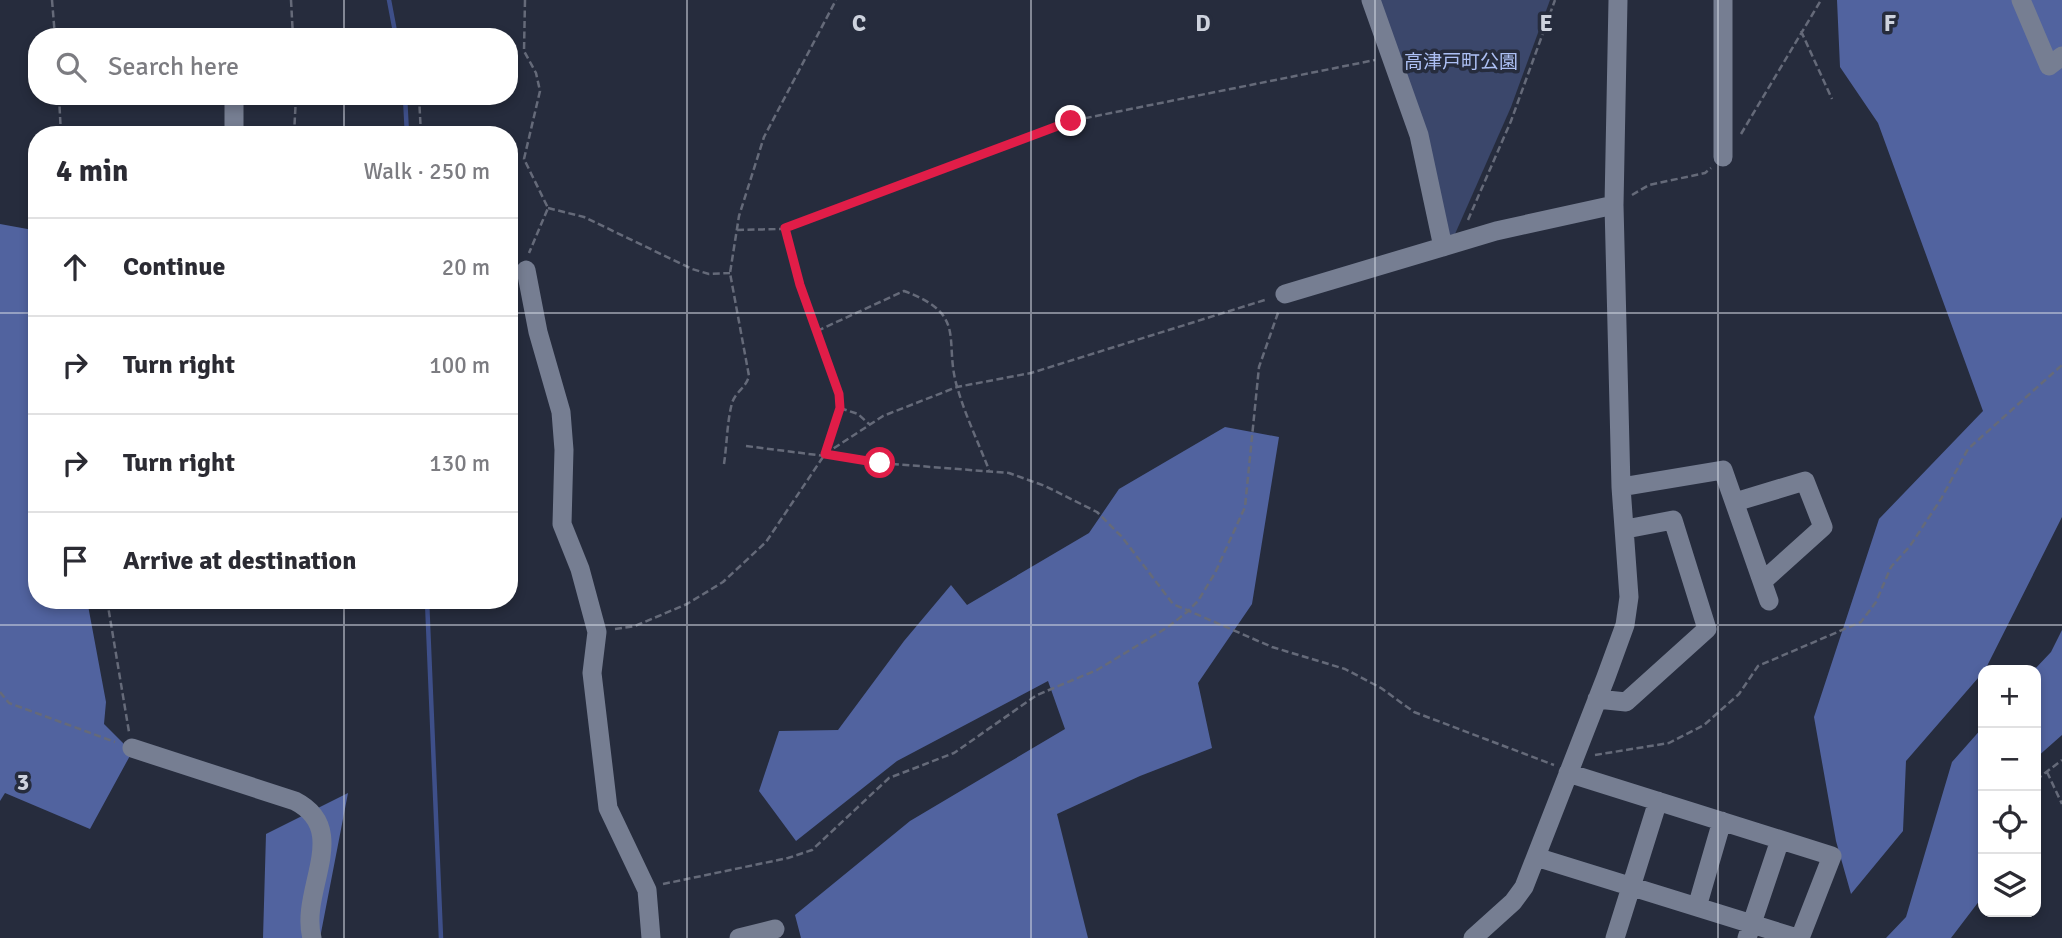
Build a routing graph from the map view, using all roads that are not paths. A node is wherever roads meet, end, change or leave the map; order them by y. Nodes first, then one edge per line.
1 (1371, 0) edge
2 (1618, 0) edge
3 (1723, 0) edge
4 (2021, 0) edge
5 (2062, 56) edge
6 (234, 105) edge
7 (234, 126) edge
8 (1723, 157) dead end
9 (1614, 205) junction
10 (1451, 245) junction
11 (526, 270) road end
12 (1285, 294) road end
13 (1621, 487) junction
14 (1735, 502) junction
15 (1626, 529) junction
16 (1763, 581) junction
17 (1769, 601) dead end
18 (1597, 699) junction
19 (132, 748) road end
20 (1572, 765) junction
21 (1658, 801) junction
22 (1722, 821) junction
23 (1780, 840) junction
24 (1536, 857) junction
25 (1631, 887) junction
26 (1697, 907) junction
27 (775, 929) dead end
28 (1750, 931) edge
29 (312, 938) edge
30 (651, 938) edge
31 (739, 938) edge
32 (1473, 938) edge
33 (1615, 938) edge
34 (1799, 938) edge

1 - 10 street
2 - 9 street
3 - 8 street
4 - 5 street
6 - 7 street
9 - 10 street
9 - 13 street
10 - 12 street
11 - 30 street
13 - 14 street
13 - 15 street
14 - 16 street
14 - 16 street
15 - 18 street
15 - 18 street
16 - 17 street
18 - 20 street
19 - 29 street
20 - 21 street
20 - 24 street
21 - 22 street
21 - 25 street
22 - 23 street
22 - 26 street
23 - 28 street
23 - 34 street
24 - 25 street
24 - 32 street
25 - 26 street
25 - 33 street
26 - 28 street
27 - 31 street
28 - 34 street

